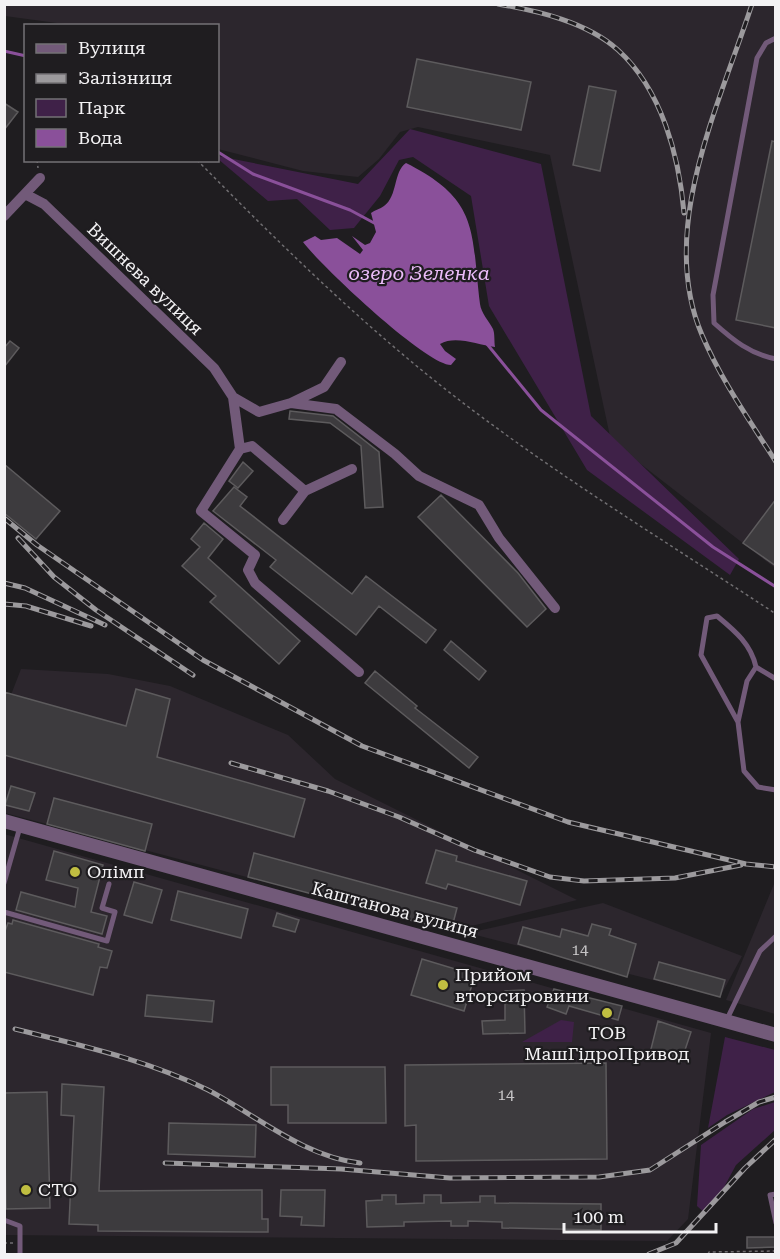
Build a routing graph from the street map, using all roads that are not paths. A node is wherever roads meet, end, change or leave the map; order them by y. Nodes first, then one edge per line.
1 (776, 38) edge
2 (40, 178) dead end
3 (25, 194) junction
4 (4, 216) edge
5 (776, 359) edge
6 (341, 363) dead end
7 (233, 397) junction
8 (291, 403) junction
9 (240, 448) junction
10 (352, 469) dead end
11 (305, 491) junction
12 (283, 520) dead end
13 (555, 608) dead end
14 (756, 667) junction
15 (359, 672) dead end
16 (776, 679) edge
17 (738, 722) junction
18 (776, 790) edge
19 (4, 821) edge
20 (20, 825) junction
21 (4, 883) edge
22 (109, 884) dead end
23 (4, 912) edge
24 (776, 936) edge
25 (727, 1021) junction
26 (776, 1035) edge
27 (776, 1194) edge
28 (4, 1220) edge
29 (776, 1223) edge
30 (20, 1254) edge

1 - 5 lane
2 - 3 street
3 - 4 street
3 - 7 street, Вишнева вулиця
6 - 8 street, Вишнева вулиця
7 - 8 street, Вишнева вулиця
7 - 9 street, Вишнева вулиця
8 - 13 street, Вишнева вулиця
9 - 11 street
9 - 15 street
10 - 11 street
11 - 12 street
14 - 16 lane
14 - 17 lane
14 - 17 lane
17 - 18 lane
19 - 20 street, Каштанова вулиця
20 - 21 lane
20 - 25 street, Каштанова вулиця
22 - 23 lane
24 - 25 lane
25 - 26 street, Каштанова вулиця
27 - 29 lane
28 - 30 lane

